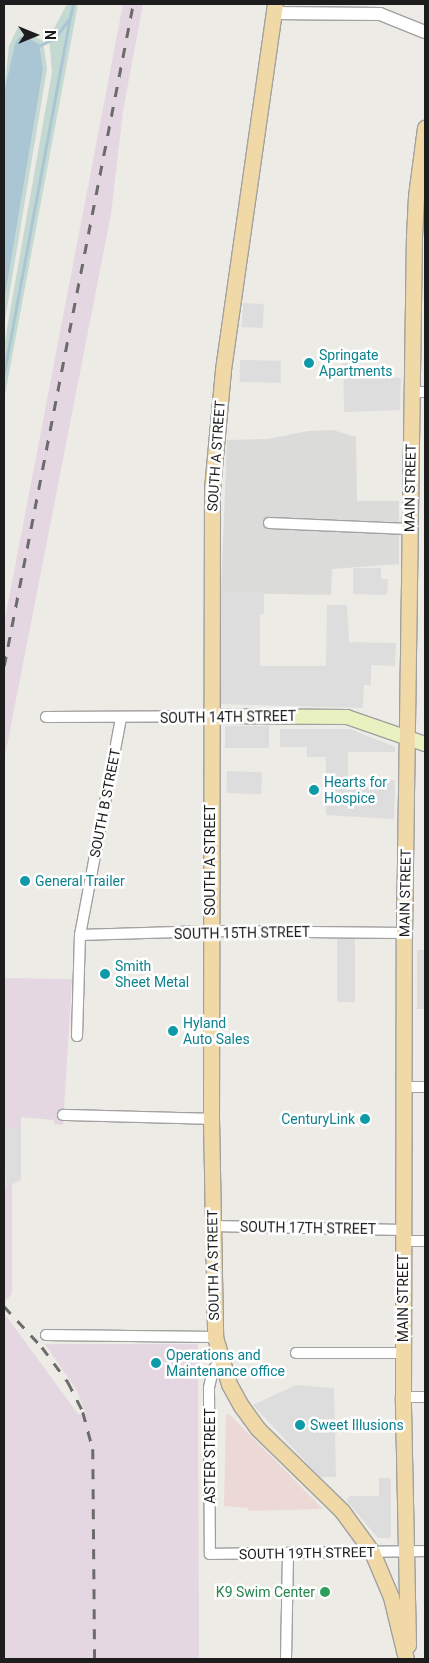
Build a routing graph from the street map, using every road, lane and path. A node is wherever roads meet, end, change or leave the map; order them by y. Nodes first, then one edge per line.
1 (275, 8) edge
2 (425, 32) edge
3 (425, 128) edge
4 (418, 392) edge
5 (269, 523) dead end
6 (409, 529) junction
7 (210, 716) junction
8 (46, 717) dead end
9 (121, 719) junction
10 (407, 739) junction
11 (425, 744) edge
12 (210, 931) junction
13 (404, 933) junction
14 (80, 935) junction
15 (77, 1036) dead end
16 (403, 1087) junction
17 (425, 1087) edge
18 (63, 1115) dead end
19 (210, 1119) junction
20 (212, 1226) junction
21 (403, 1236) junction
22 (425, 1241) edge
23 (46, 1335) dead end
24 (215, 1337) junction
25 (296, 1353) dead end
26 (403, 1353) junction
27 (221, 1360) junction
28 (403, 1397) junction
29 (425, 1397) edge
30 (404, 1551) junction
31 (425, 1551) edge
32 (372, 1552) junction
33 (210, 1554) joint
34 (288, 1554) junction
35 (286, 1659) edge
36 (407, 1659) edge

1 - 2 street
1 - 7 main road, SOUTH A STREET
3 - 4 main road, MAIN STREET
4 - 6 main road, MAIN STREET
5 - 6 street
6 - 10 main road, MAIN STREET
7 - 9 street, SOUTH 14TH STREET
7 - 10 main road, SOUTH 14TH STREET
7 - 12 main road, SOUTH A STREET
8 - 9 street, SOUTH 14TH STREET
9 - 14 street, SOUTH B STREET
10 - 11 main road, SOUTH 14TH STREET
10 - 13 main road, MAIN STREET
12 - 13 street, SOUTH 15TH STREET
12 - 14 street, SOUTH 15TH STREET
12 - 19 main road, SOUTH A STREET
13 - 16 main road, MAIN STREET
14 - 15 street, SOUTH B STREET
16 - 17 street
16 - 21 main road, MAIN STREET
18 - 19 street
19 - 20 main road, SOUTH A STREET
20 - 21 street, SOUTH 17TH STREET
20 - 24 main road, SOUTH A STREET
21 - 22 street, SOUTH 17TH STREET
21 - 26 main road, MAIN STREET
23 - 24 street
24 - 27 main road, SOUTH A STREET
25 - 26 street
26 - 28 main road, MAIN STREET
27 - 32 main road, SOUTH A STREET
27 - 33 street, ASTER STREET
28 - 29 street
28 - 30 main road, MAIN STREET
30 - 31 street, SOUTH 19TH STREET
30 - 32 street, SOUTH 19TH STREET
30 - 36 main road, MAIN STREET
32 - 34 street, SOUTH 19TH STREET
32 - 36 main road, SOUTH A STREET
33 - 34 street, SOUTH 19TH STREET
34 - 35 street

